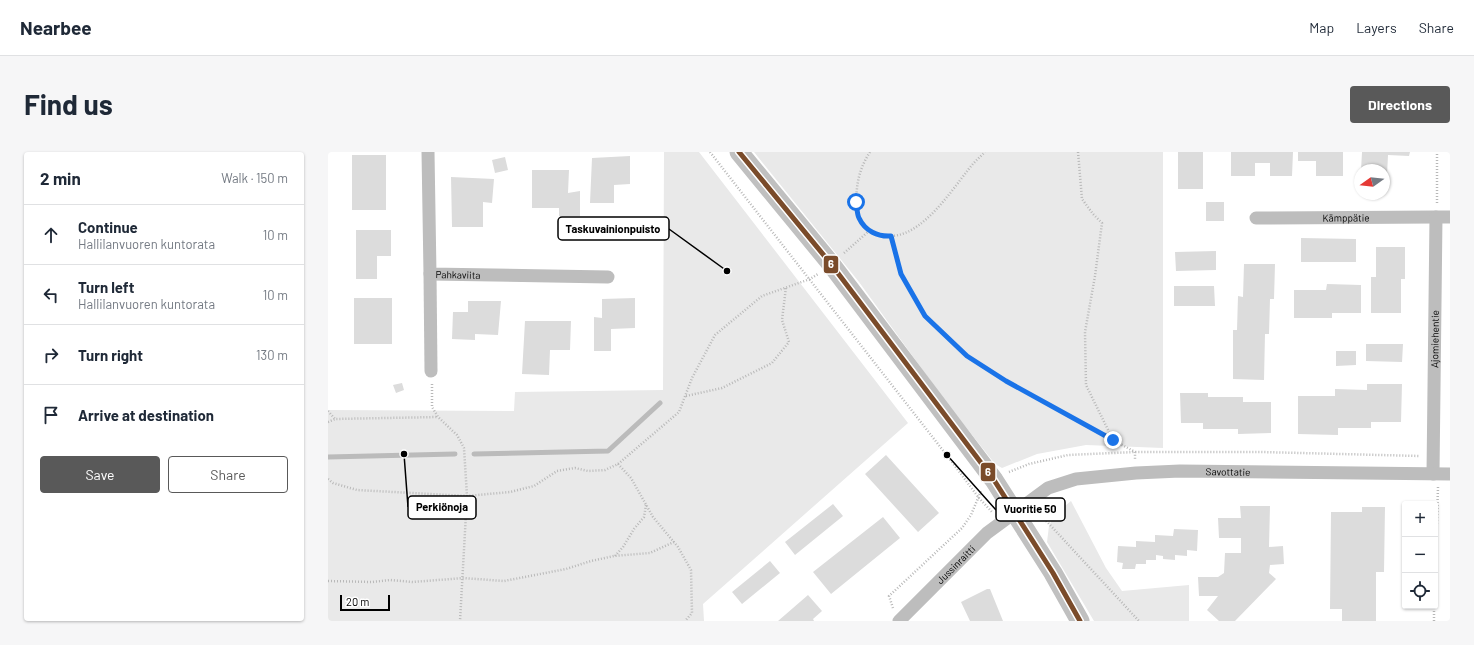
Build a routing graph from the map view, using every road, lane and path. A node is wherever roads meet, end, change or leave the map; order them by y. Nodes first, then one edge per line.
1 (428, 152) edge
2 (710, 152) edge
3 (739, 152) edge
4 (870, 152) edge
5 (985, 152) edge
6 (1078, 152) edge
7 (1437, 152) edge
8 (1436, 217) junction
9 (1450, 217) edge
10 (1256, 218) dead end
11 (869, 231) junction
12 (891, 236) junction
13 (831, 264) junction
14 (430, 274) junction
15 (608, 277) dead end
16 (810, 279) junction
17 (786, 287) junction
18 (431, 371) joint
19 (685, 396) junction
20 (328, 411) edge
21 (438, 417) junction
22 (335, 419) junction
23 (328, 422) edge
24 (1113, 440) junction
25 (1135, 452) dead end
26 (618, 464) junction
27 (1443, 474) edge
28 (328, 479) edge
29 (467, 496) junction
30 (978, 498) junction
31 (646, 505) junction
32 (1021, 507) junction
33 (999, 523) junction
34 (674, 542) junction
35 (614, 556) junction
36 (1435, 573) edge
37 (463, 578) junction
38 (328, 581) edge
39 (1434, 609) edge
40 (897, 618) edge
41 (460, 621) edge
42 (685, 621) edge
43 (1080, 621) edge
44 (1139, 621) edge
45 (1434, 621) edge

1 - 14 street, Pahkaviita
2 - 16 path
3 - 13 street
4 - 11 path
5 - 12 path
6 - 24 path
7 - 8 path
8 - 9 street
8 - 10 street, Kämppätie
8 - 27 street, Ajomiehentie
11 - 12 path
11 - 13 path
12 - 24 path
13 - 16 path
13 - 32 street
14 - 15 street, Pahkaviita
14 - 18 street
16 - 17 path
16 - 30 path
17 - 19 path
17 - 19 path
18 - 21 path
19 - 26 path
20 - 22 path
21 - 22 path
21 - 29 path
22 - 23 path
24 - 25 path
26 - 29 path
26 - 31 path
27 - 32 street, Savottatie
27 - 36 path
28 - 29 path
29 - 37 path
30 - 33 path
30 - 40 path
31 - 34 path
31 - 35 path
32 - 33 street, Jussinraitti
32 - 43 street
32 - 44 path
33 - 40 street, Jussinraitti
34 - 35 path
34 - 42 path
35 - 37 path
37 - 38 path
37 - 41 path
39 - 45 path

